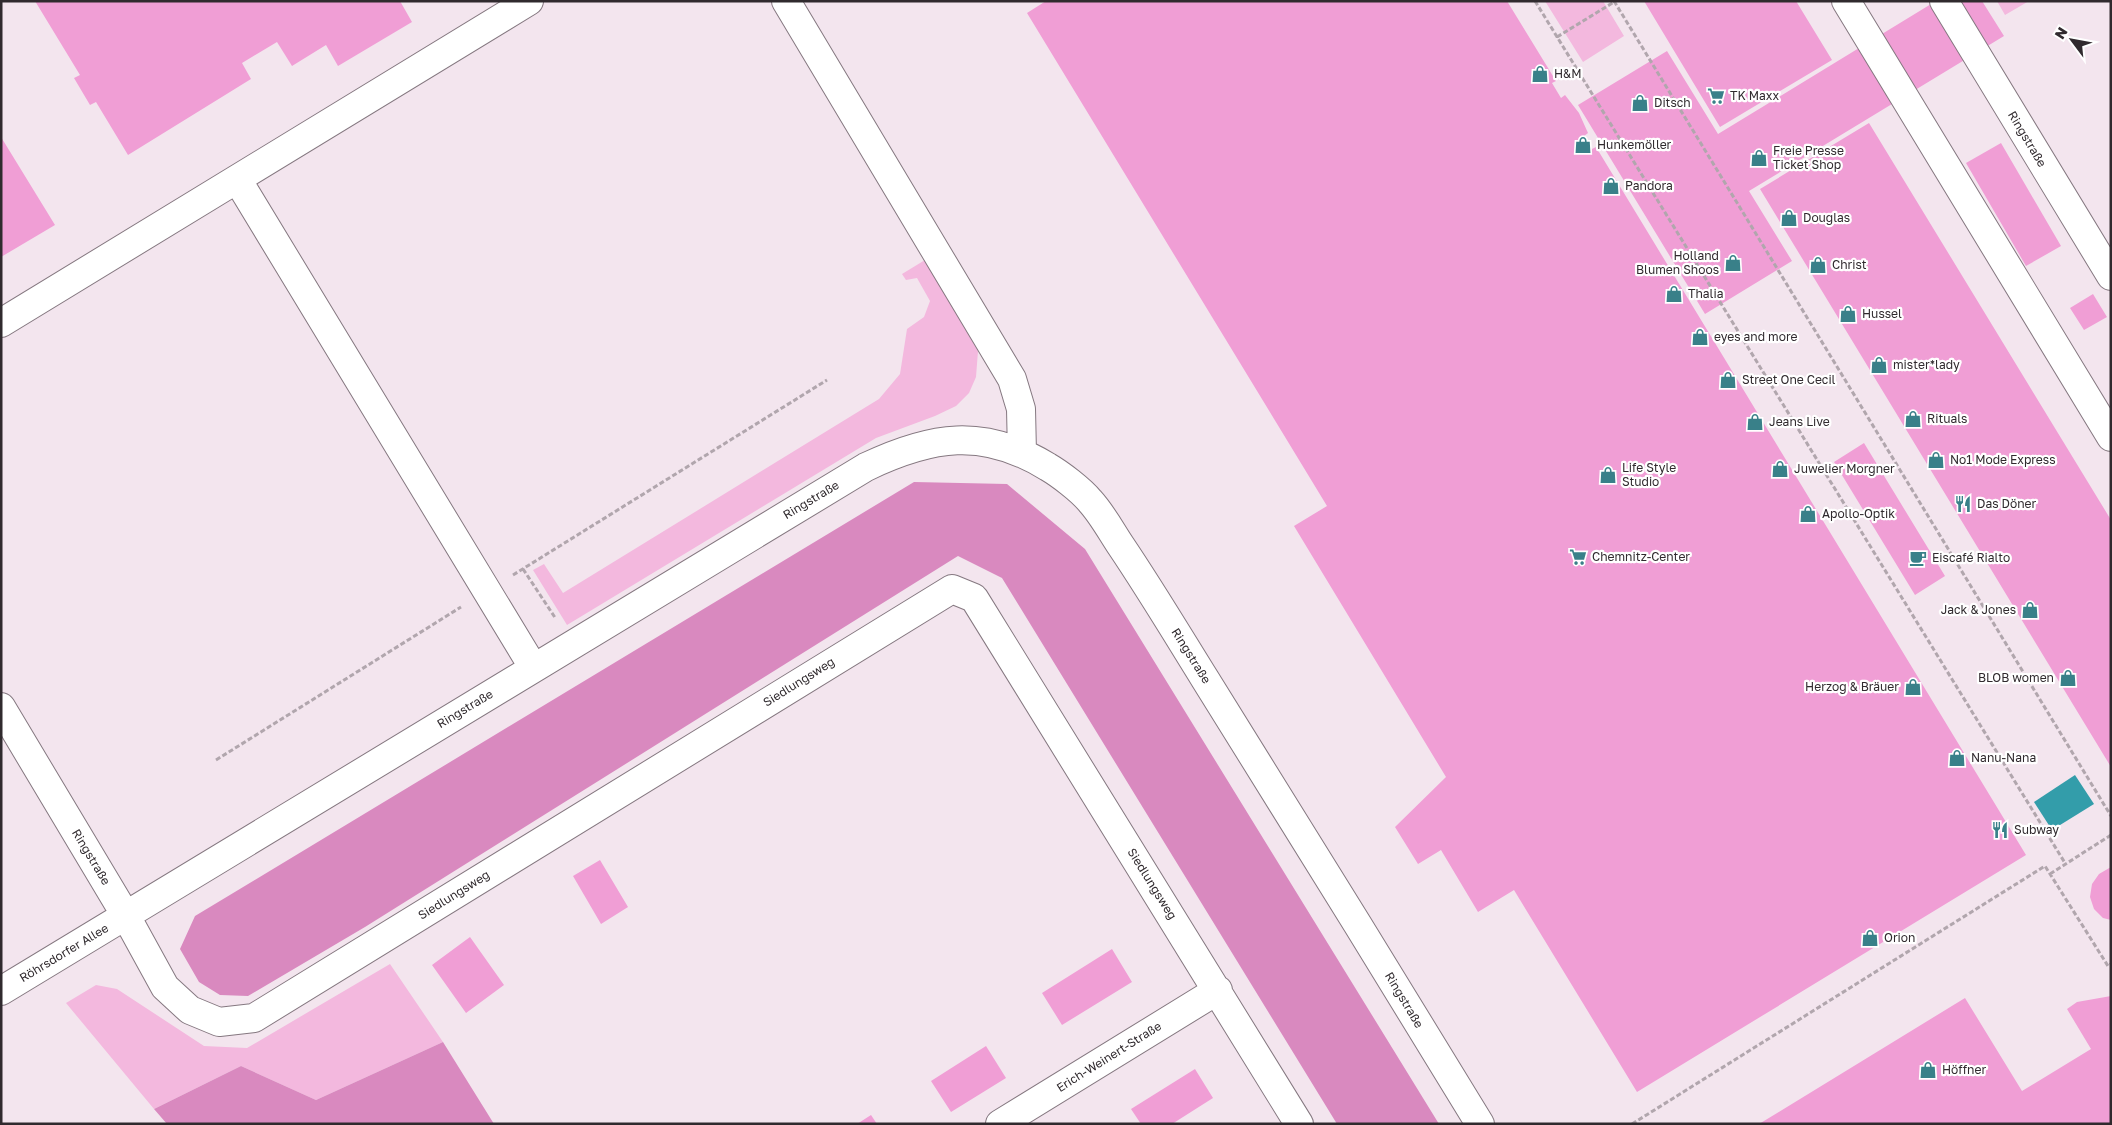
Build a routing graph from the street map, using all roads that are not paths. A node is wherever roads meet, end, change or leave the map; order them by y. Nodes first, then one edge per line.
1 (529, 1) edge
2 (786, 1) edge
3 (1846, 1) edge
4 (1944, 1) edge
5 (237, 179) junction
6 (2111, 276) edge
7 (1, 322) edge
8 (2111, 437) edge
9 (1022, 453) junction
10 (533, 667) junction
11 (1, 707) edge
12 (126, 916) junction
13 (1218, 990) junction
14 (1, 991) edge
15 (1000, 1124) edge
16 (1300, 1124) edge
17 (1480, 1124) edge

1 - 5 street
2 - 9 street
3 - 8 street
4 - 6 street, Ringstraße
5 - 7 street
5 - 10 street
9 - 10 street, Ringstraße
9 - 17 street, Ringstraße
10 - 12 street, Ringstraße
11 - 12 street, Ringstraße
12 - 13 street, Siedlungsweg
12 - 14 street, Röhrsdorfer Allee
13 - 15 street, Erich-Weinert-Straße
13 - 16 street, Siedlungsweg

